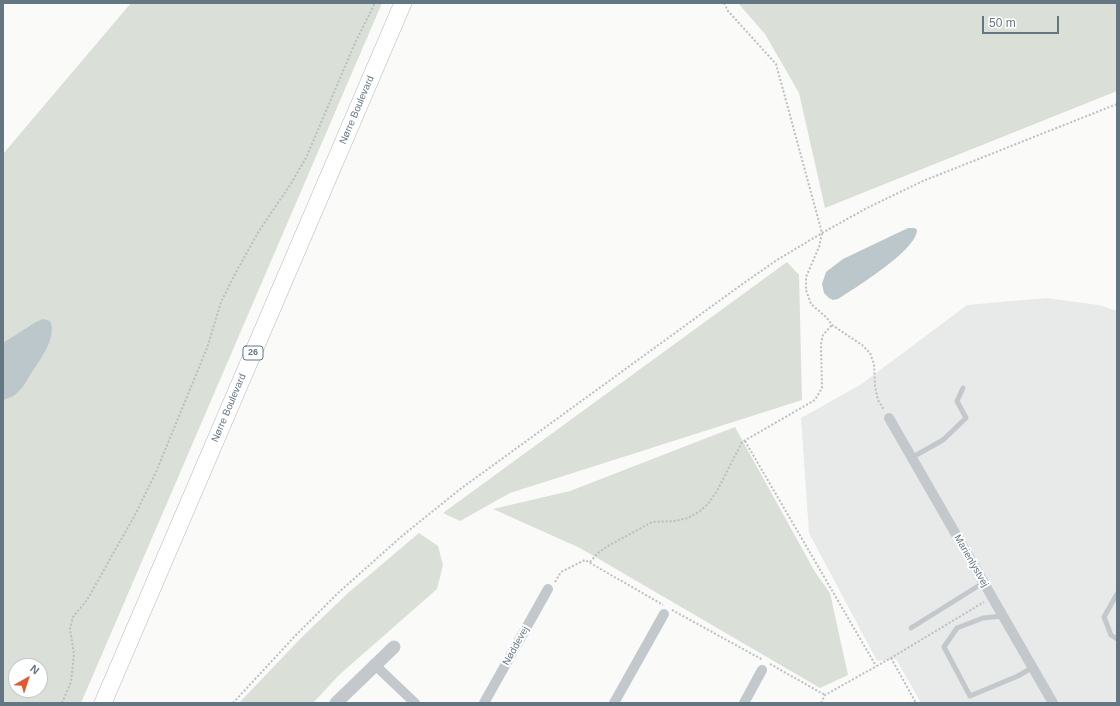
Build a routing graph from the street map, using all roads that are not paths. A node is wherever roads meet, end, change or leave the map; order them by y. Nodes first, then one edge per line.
1 (403, 3) edge
2 (963, 388) dead end
3 (889, 418) road end
4 (911, 458) junction
5 (983, 583) junction
6 (548, 590) road end
7 (1117, 594) edge
8 (664, 614) dead end
9 (1003, 616) junction
10 (911, 628) dead end
11 (1117, 639) edge
12 (394, 647) dead end
13 (374, 664) junction
14 (1033, 667) junction
15 (762, 670) dead end
16 (102, 703) edge
17 (336, 703) edge
18 (415, 703) edge
19 (484, 703) edge
20 (614, 703) edge
21 (744, 703) edge
22 (1053, 703) edge

1 - 16 highway, Nørre Boulevard / 26
2 - 4 lane
3 - 4 street, Marienlystvej
4 - 5 street, Marienlystvej
5 - 9 street, Marienlystvej
5 - 10 lane
6 - 19 street, Nøddevej
7 - 11 lane
8 - 20 street
9 - 14 street, Marienlystvej
9 - 14 lane
12 - 13 street
13 - 17 street
13 - 18 street
14 - 22 street, Marienlystvej
15 - 21 street

